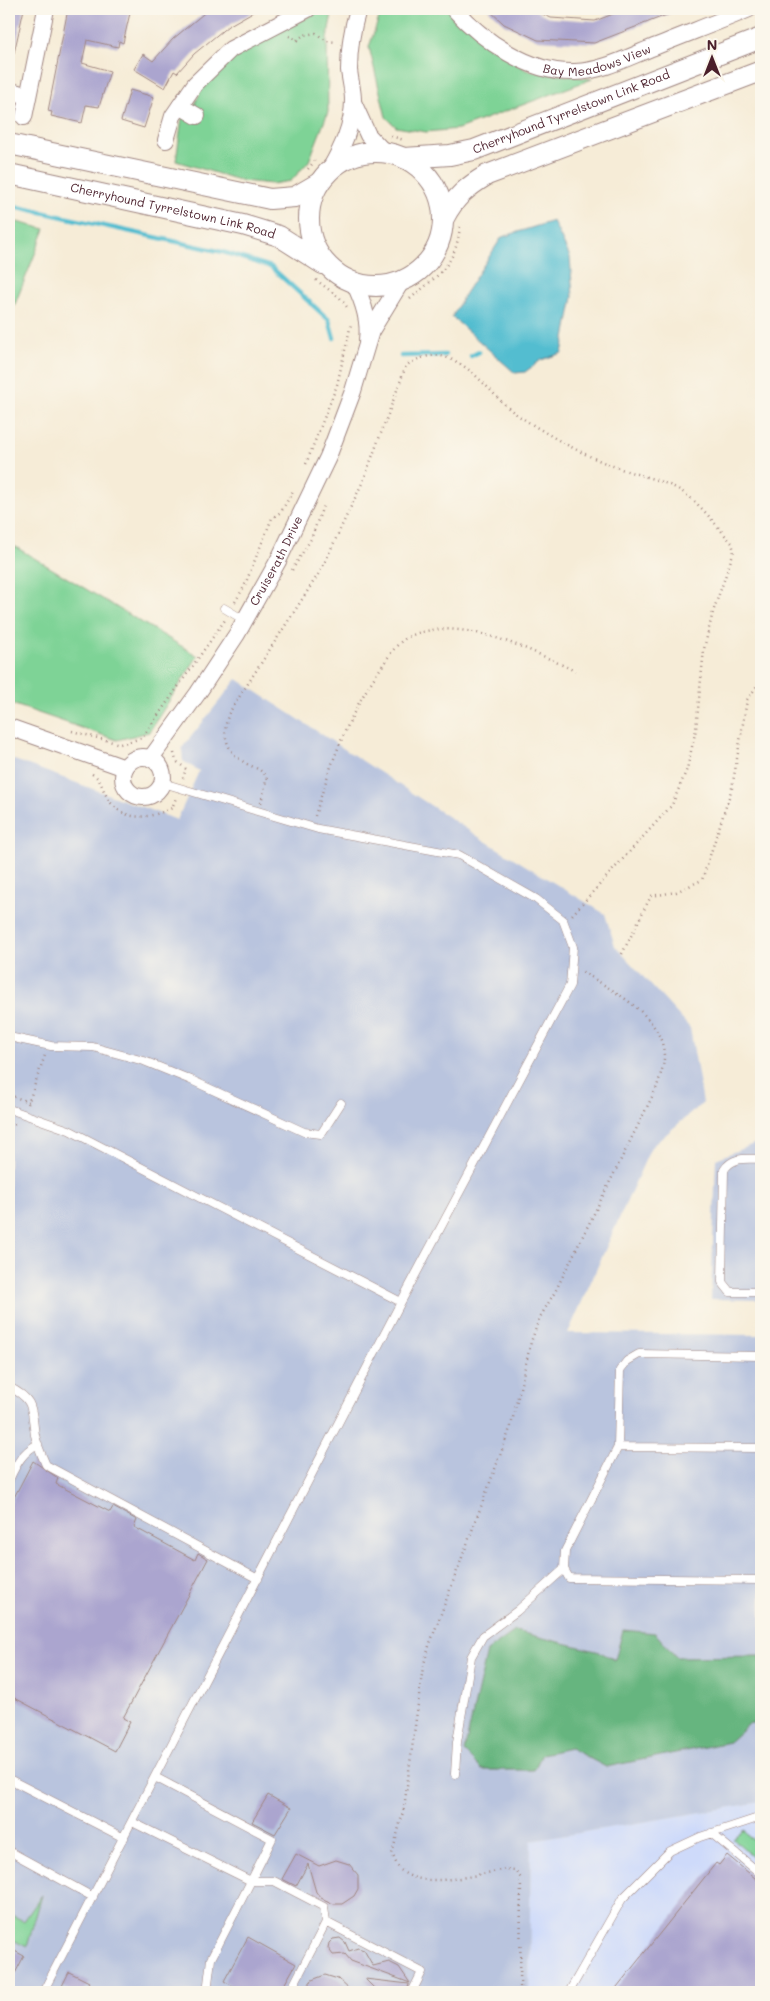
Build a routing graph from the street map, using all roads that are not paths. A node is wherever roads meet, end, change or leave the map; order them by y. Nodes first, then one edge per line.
1 (46, 9) edge
2 (308, 9) edge
3 (358, 9) edge
4 (454, 9) edge
5 (750, 9) edge
6 (761, 38) edge
7 (761, 70) edge
8 (11, 91) dead end
9 (28, 96) junction
10 (353, 102) junction
11 (180, 106) junction
12 (198, 116) dead end
13 (24, 117) dead end
14 (166, 140) dead end
15 (9, 144) edge
16 (406, 149) junction
17 (384, 152) junction
18 (318, 171) junction
19 (9, 174) edge
20 (452, 220) junction
21 (321, 272) junction
22 (401, 282) junction
23 (354, 283) junction
24 (366, 347) junction
25 (224, 608) dead end
26 (244, 620) junction
27 (9, 727) edge
28 (151, 758) junction
29 (125, 768) junction
30 (163, 783) junction
31 (9, 1037) edge
32 (341, 1103) dead end
33 (9, 1108) edge
34 (761, 1159) edge
35 (761, 1292) edge
36 (401, 1302) junction
37 (761, 1356) edge
38 (9, 1387) edge
39 (38, 1444) junction
40 (618, 1447) junction
41 (761, 1448) edge
42 (9, 1480) edge
43 (564, 1569) junction
44 (258, 1578) junction
45 (761, 1580) edge
46 (455, 1774) dead end
47 (9, 1778) edge
48 (155, 1778) junction
49 (761, 1817) edge
50 (132, 1822) junction
51 (711, 1834) junction
52 (124, 1838) junction
53 (9, 1851) edge
54 (761, 1874) edge
55 (251, 1881) junction
56 (93, 1897) junction
57 (326, 1922) junction
58 (43, 1992) edge
59 (207, 1992) edge
60 (290, 1992) edge
61 (412, 1992) edge
62 (569, 1992) edge

1 - 9 street
2 - 11 street
3 - 10 street
4 - 5 street, Bay Meadows View
6 - 16 street, Cherryhound Tyrrelstown Link Road
7 - 20 street
8 - 9 street
9 - 13 street
10 - 17 street
10 - 18 street
11 - 12 street
11 - 14 street
15 - 18 street
16 - 17 street
16 - 20 street
17 - 18 street
18 - 21 street
19 - 21 street, Cherryhound Tyrrelstown Link Road
20 - 22 street
21 - 23 street
22 - 23 street
22 - 24 street, Cruiserath Drive
23 - 24 street, Cruiserath Drive
24 - 26 street, Cruiserath Drive
25 - 26 lane
26 - 28 street, Cruiserath Drive
27 - 29 street
28 - 29 street
28 - 30 street
29 - 30 street
30 - 36 lane
31 - 32 lane
33 - 36 lane
34 - 35 lane
36 - 44 lane
37 - 40 lane
38 - 39 lane
39 - 42 lane
39 - 44 lane
40 - 41 lane
40 - 43 lane
43 - 45 lane
43 - 46 lane
44 - 48 lane
47 - 52 lane
48 - 50 lane
48 - 55 lane
49 - 51 lane
50 - 52 lane
50 - 55 lane
51 - 54 lane
51 - 62 lane
52 - 56 lane
53 - 56 lane
55 - 57 lane
55 - 59 lane
56 - 58 lane
57 - 60 lane
57 - 61 lane

